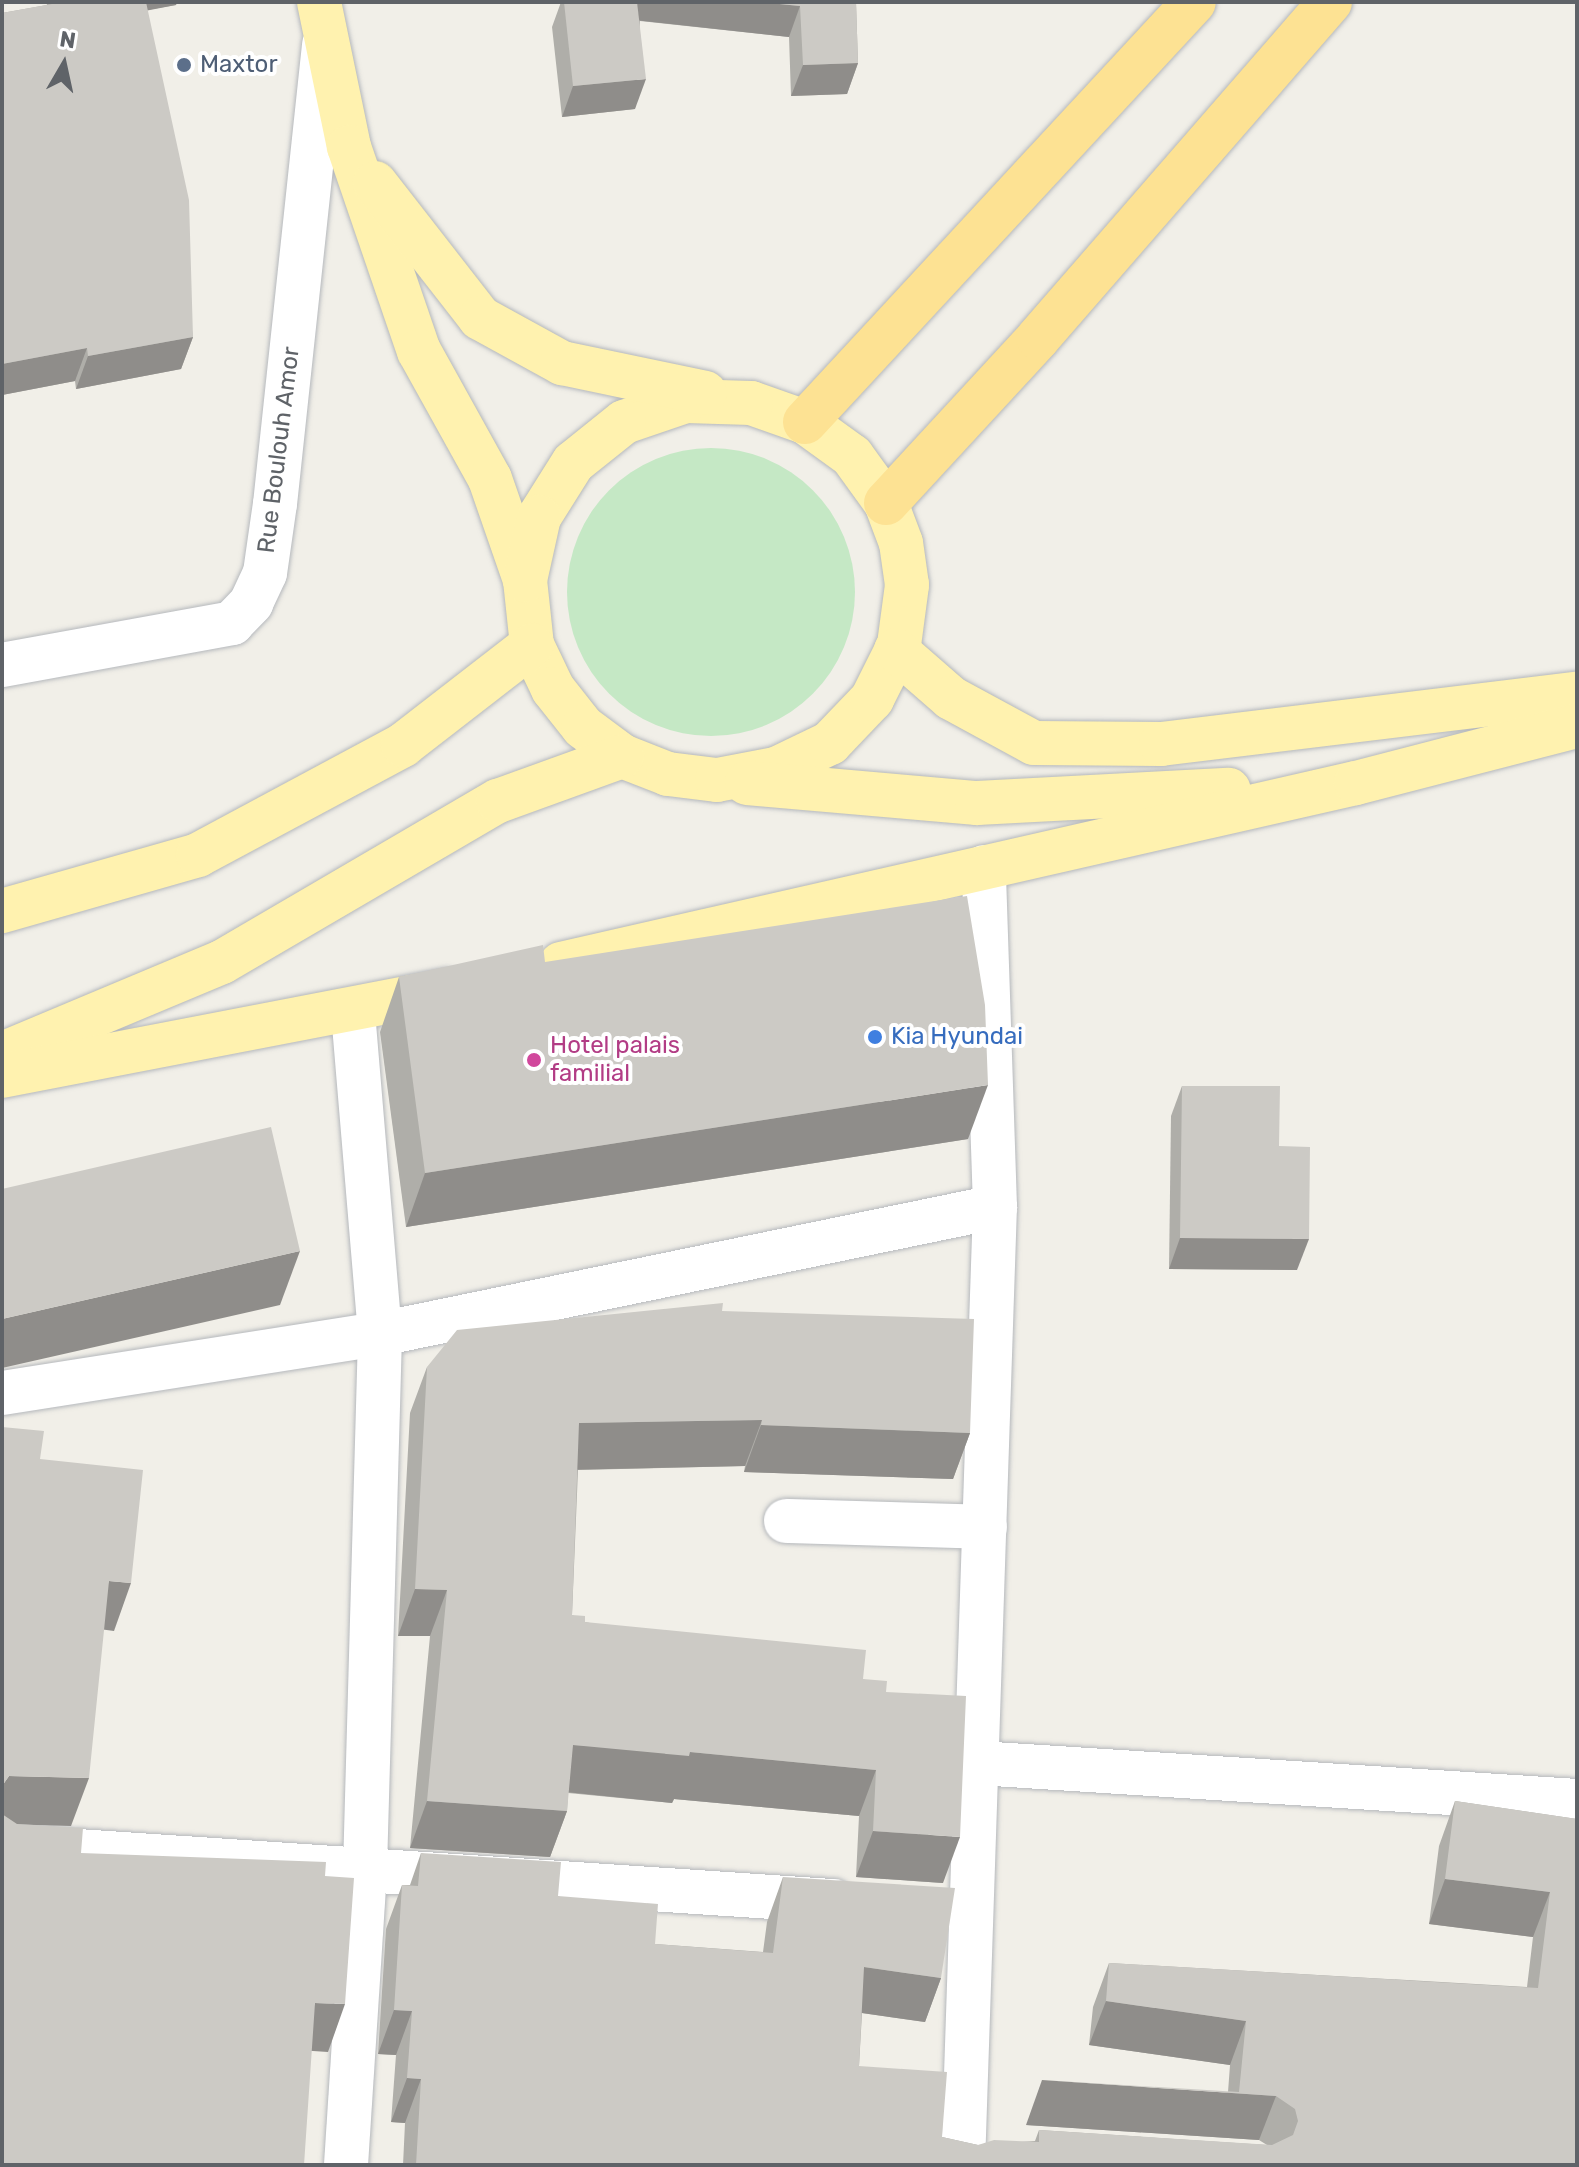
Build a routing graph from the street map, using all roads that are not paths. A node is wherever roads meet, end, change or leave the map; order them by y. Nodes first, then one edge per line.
1 (1194, 2) edge
2 (1330, 2) edge
3 (322, 18) edge
4 (349, 147) junction
5 (751, 403) junction
6 (805, 422) junction
7 (886, 503) junction
8 (525, 580) junction
9 (532, 645) junction
10 (896, 650) junction
11 (2, 665) edge
12 (1577, 694) edge
13 (1577, 726) edge
14 (622, 756) junction
15 (717, 780) junction
16 (1356, 783) junction
17 (984, 867) junction
18 (14, 910) edge
19 (353, 1012) junction
20 (2, 1054) edge
21 (2, 1076) edge
22 (995, 1207) junction
23 (380, 1334) junction
24 (2, 1393) edge
25 (786, 1521) dead end
26 (985, 1527) junction
27 (978, 1763) junction
28 (1577, 1801) edge
29 (2, 1846) edge
30 (365, 1869) junction
31 (876, 1904) edge
32 (924, 1907) edge
33 (971, 1910) junction
34 (1010, 2149) edge
35 (964, 2156) edge
36 (346, 2165) edge

1 - 6 highway
2 - 7 highway
3 - 4 main road
3 - 11 street, Rue Boulouh Amor
4 - 5 main road
4 - 8 main road
5 - 6 main road
5 - 8 main road
6 - 7 main road
7 - 10 main road
8 - 9 main road
9 - 14 main road
9 - 18 main road
10 - 12 main road
10 - 15 main road
13 - 16 main road
14 - 15 main road
14 - 20 main road
15 - 16 main road
16 - 17 main road
17 - 19 main road
17 - 22 street
19 - 21 main road
19 - 23 street
22 - 23 street
22 - 26 street
23 - 24 street
23 - 30 street
25 - 26 street
26 - 27 street
27 - 28 street
27 - 33 street
29 - 30 street
30 - 31 street
30 - 36 street
32 - 33 street
33 - 35 street
34 - 35 street

